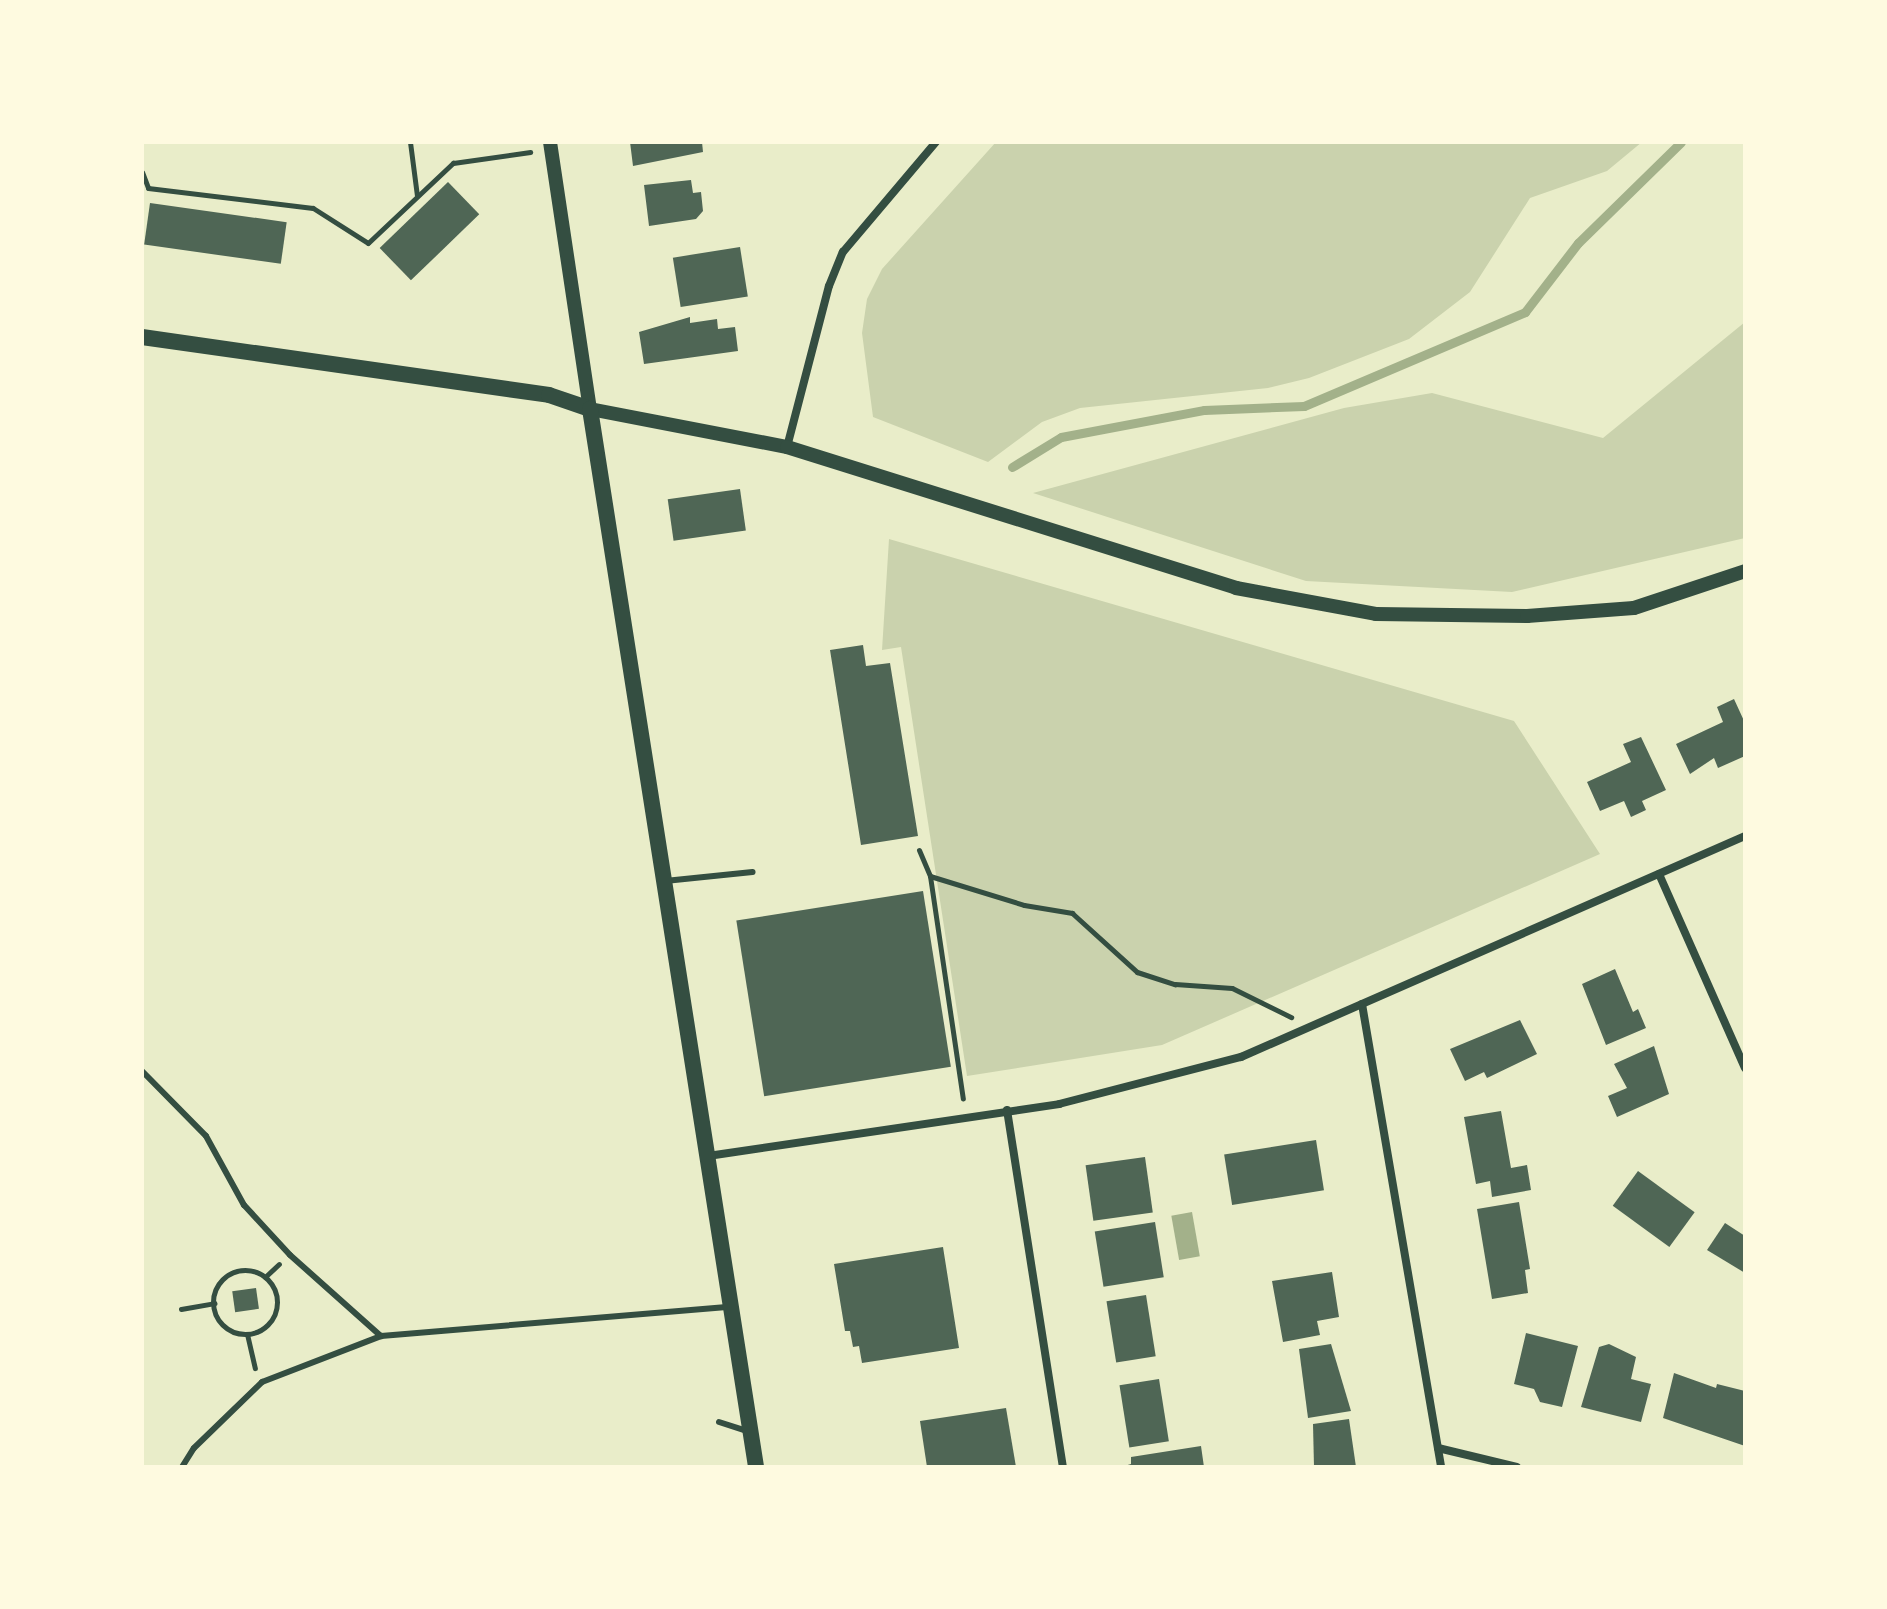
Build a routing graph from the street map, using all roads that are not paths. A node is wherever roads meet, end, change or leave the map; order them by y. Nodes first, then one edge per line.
1 (936, 142) edge
2 (550, 145) edge
3 (142, 337) edge
4 (590, 409) junction
5 (787, 447) junction
6 (1745, 571) edge
7 (1745, 836) edge
8 (753, 872) dead end
9 (1659, 874) junction
10 (664, 881) junction
11 (1362, 1004) junction
12 (1745, 1068) edge
13 (142, 1071) edge
14 (1007, 1110) junction
15 (707, 1156) junction
16 (730, 1307) junction
17 (381, 1336) junction
18 (719, 1422) dead end
19 (750, 1432) junction
20 (1438, 1448) junction
21 (182, 1467) edge
22 (756, 1467) edge
23 (1063, 1467) edge
24 (1441, 1467) edge
25 (1517, 1467) edge

1 - 5 street
2 - 4 street
3 - 4 main road
4 - 5 street
4 - 10 main road
5 - 6 street
7 - 9 street
8 - 10 lane
9 - 11 street
9 - 12 street
10 - 15 main road
11 - 14 street
11 - 20 street
13 - 17 lane
14 - 15 street
14 - 23 street
15 - 16 main road
16 - 17 lane
16 - 19 main road
17 - 21 lane
18 - 19 lane
19 - 22 main road
20 - 24 street
20 - 25 street

